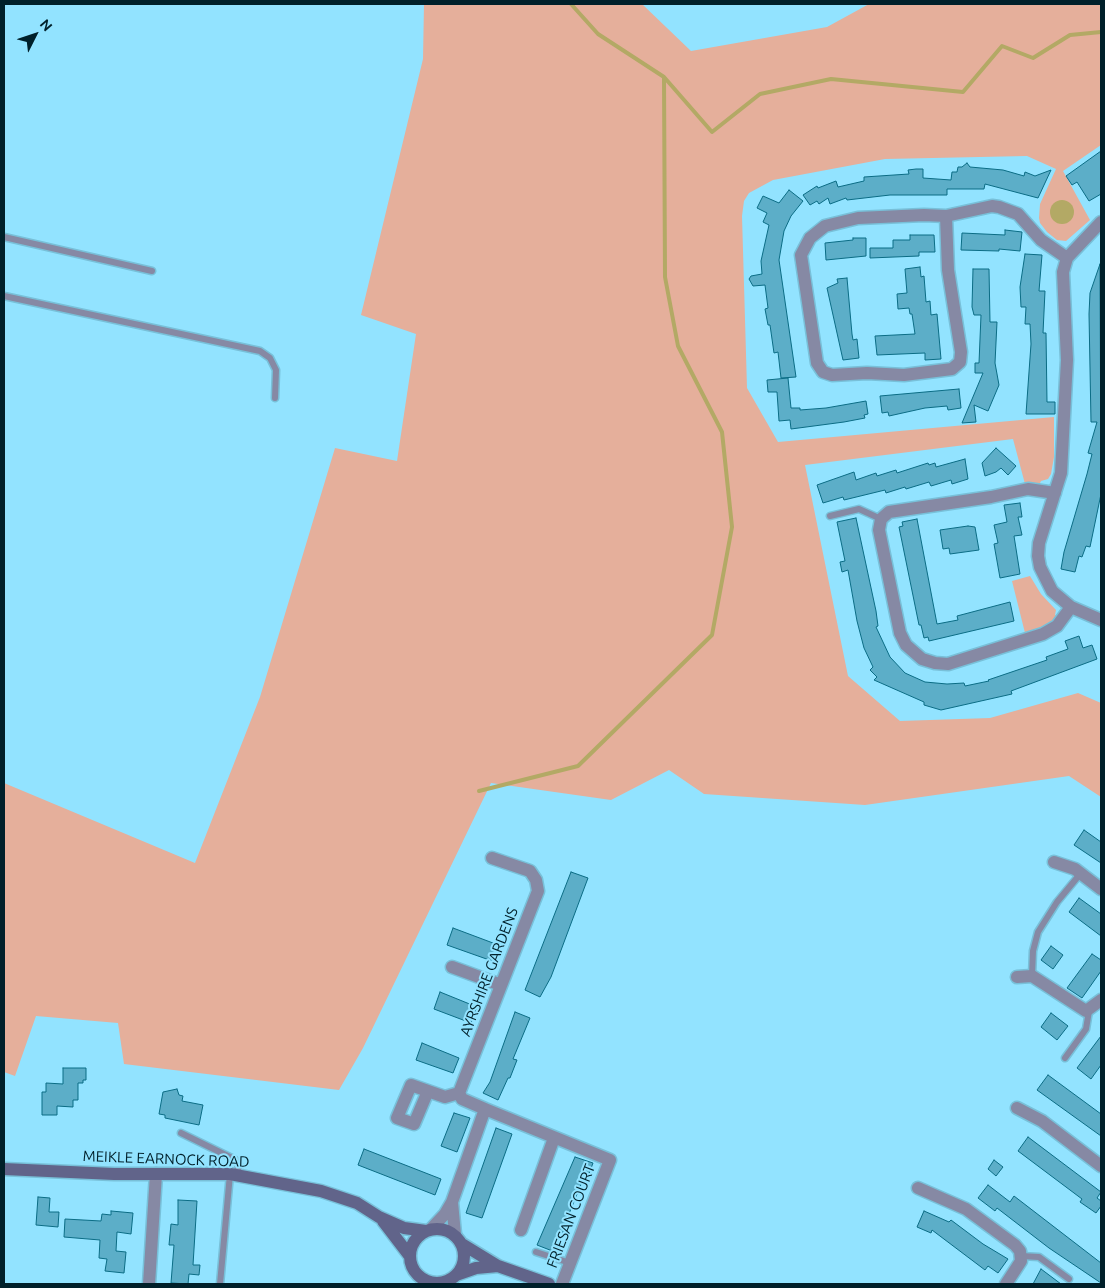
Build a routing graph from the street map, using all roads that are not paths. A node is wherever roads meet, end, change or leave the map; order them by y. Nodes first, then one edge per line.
1 (946, 216) junction
2 (1101, 222) edge
3 (4, 237) edge
4 (1067, 258) junction
5 (152, 271) dead end
6 (4, 296) edge
7 (275, 398) dead end
8 (1055, 493) junction
9 (830, 516) dead end
10 (881, 519) junction
11 (1071, 607) junction
12 (1101, 620) edge
13 (492, 858) dead end
14 (1054, 862) dead end
15 (1081, 873) junction
16 (1101, 889) edge
17 (452, 967) dead end
18 (1032, 976) junction
19 (1017, 977) dead end
20 (501, 985) junction
21 (1101, 1000) edge
22 (1088, 1011) junction
23 (1065, 1058) dead end
24 (428, 1091) dead end
25 (459, 1093) junction
26 (1017, 1108) dead end
27 (485, 1109) junction
28 (181, 1133) dead end
29 (554, 1138) junction
30 (1101, 1166) edge
31 (4, 1169) edge
32 (156, 1174) junction
33 (232, 1174) junction
34 (918, 1188) dead end
35 (452, 1202) junction
36 (379, 1217) junction
37 (429, 1230) junction
38 (520, 1230) dead end
39 (458, 1239) junction
40 (536, 1252) dead end
41 (409, 1255) junction
42 (1021, 1256) junction
43 (570, 1263) junction
44 (498, 1266) junction
45 (413, 1269) junction
46 (456, 1276) junction
47 (1069, 1279) dead end
48 (149, 1284) edge
49 (220, 1284) edge
50 (413, 1284) edge
51 (442, 1284) edge
52 (549, 1284) edge
53 (562, 1284) edge
54 (1006, 1284) edge

1 - 1 street
1 - 4 street
2 - 4 street
3 - 5 lane
4 - 8 street
6 - 7 lane
8 - 10 street
8 - 11 street
9 - 10 lane
10 - 11 street
11 - 12 street
13 - 20 street, AYRSHIRE GARDENS
14 - 15 street
15 - 16 street
15 - 18 lane
17 - 20 street
18 - 19 street
18 - 22 street
20 - 25 street, AYRSHIRE GARDENS
21 - 22 street
22 - 23 lane
24 - 25 street
25 - 27 street
26 - 30 street
27 - 29 street
27 - 35 street
28 - 33 lane
29 - 38 street
29 - 43 street, FRIESAN COURT
31 - 32 street, MEIKLE EARNOCK ROAD
32 - 33 street, MEIKLE EARNOCK ROAD
32 - 48 street
33 - 36 street, MEIKLE EARNOCK ROAD
33 - 49 lane
34 - 42 street
35 - 37 street
35 - 39 street
36 - 37 street, MEIKLE EARNOCK ROAD
36 - 41 street, MEIKLE EARNOCK ROAD
37 - 39 street
37 - 41 street
39 - 44 street
39 - 46 street
40 - 43 lane
41 - 45 street
42 - 47 lane
42 - 54 street
43 - 53 street, FRIESAN COURT
44 - 46 street
44 - 52 street
45 - 50 street
45 - 51 street
46 - 51 street

